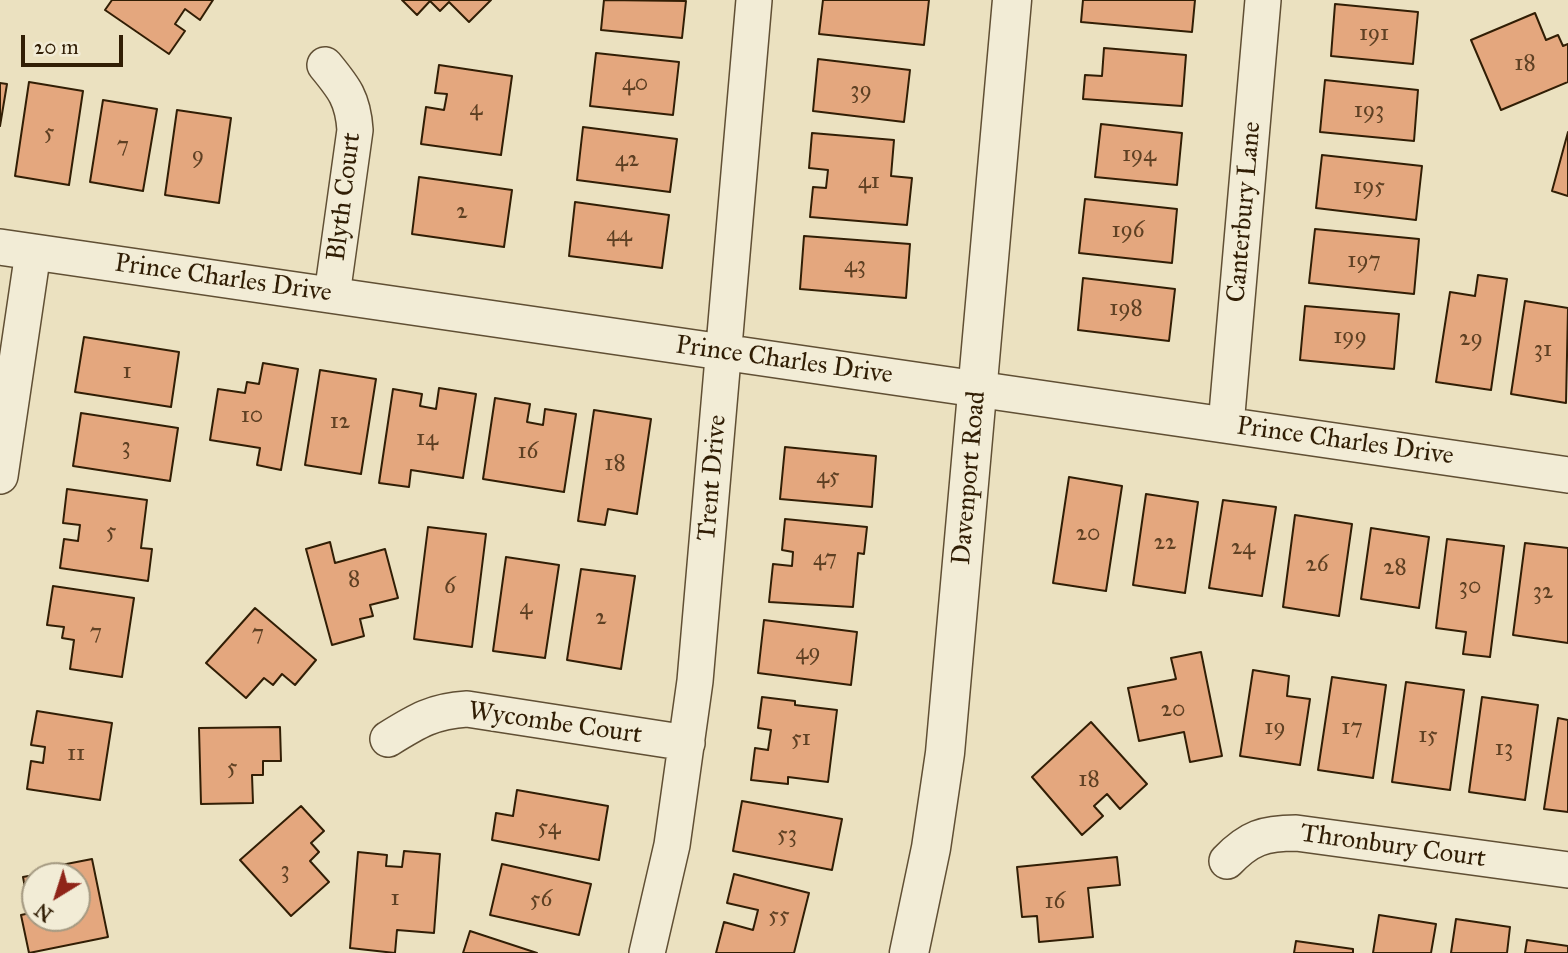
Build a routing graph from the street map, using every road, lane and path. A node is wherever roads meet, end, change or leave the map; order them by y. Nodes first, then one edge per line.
1 (754, 0) edge
2 (1012, 0) edge
3 (1263, 0) edge
4 (325, 65) dead end
5 (17, 250) edge
6 (332, 295) junction
7 (723, 353) junction
8 (978, 389) junction
9 (1226, 425) junction
10 (1568, 475) edge
11 (0, 476) edge
12 (388, 739) dead end
13 (687, 743) junction
14 (1227, 861) dead end
15 (1568, 870) edge
16 (647, 953) edge
17 (909, 953) edge

1 - 7 street, Trent Drive
2 - 8 street, Davenport Road
3 - 9 street, Canterbury Lane
4 - 6 street, Blyth Court
5 - 6 street, Prince Charles Drive
5 - 11 street
6 - 7 street, Prince Charles Drive
7 - 8 street, Prince Charles Drive
7 - 13 street, Trent Drive
8 - 9 street, Prince Charles Drive
8 - 17 street, Davenport Road
9 - 10 street, Prince Charles Drive
12 - 13 street, Wycombe Court
13 - 16 street, Trent Drive
14 - 15 street, Thronbury Court

